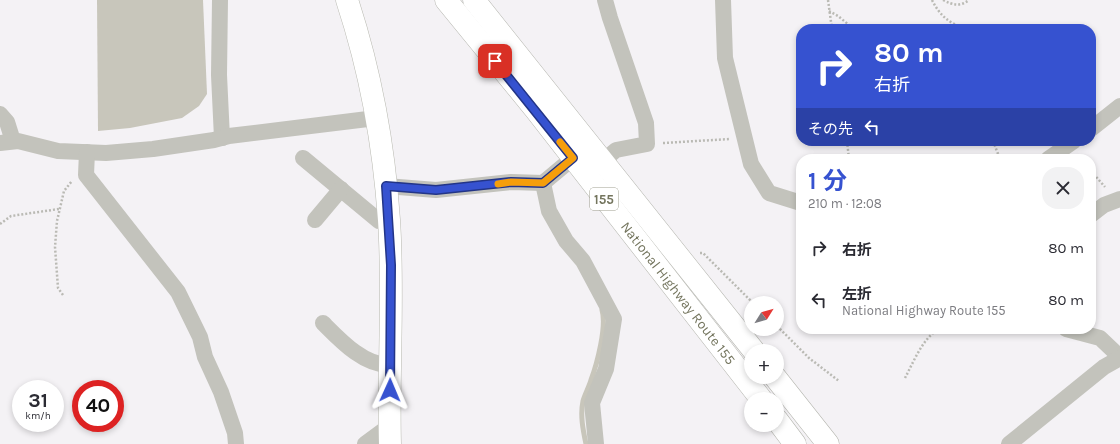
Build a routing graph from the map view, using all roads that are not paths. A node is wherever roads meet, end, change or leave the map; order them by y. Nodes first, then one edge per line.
1 (220, 0) edge
2 (347, 0) edge
3 (446, 0) edge
4 (474, 0) edge
5 (606, 0) edge
6 (723, 0) edge
7 (1120, 106) edge
8 (0, 114) edge
9 (376, 118) junction
10 (1096, 125) edge
11 (222, 138) junction
12 (7, 142) edge
13 (1067, 146) edge
14 (87, 152) junction
15 (1055, 154) edge
16 (303, 158) dead end
17 (573, 158) junction
18 (604, 161) junction
19 (543, 183) junction
20 (386, 186) junction
21 (341, 189) junction
22 (1116, 200) edge
23 (796, 201) edge
24 (1096, 211) edge
25 (315, 220) dead end
26 (389, 220) junction
27 (323, 323) dead end
28 (1085, 334) edge
29 (748, 344) edge
30 (1120, 357) edge
31 (390, 364) junction
32 (781, 384) edge
33 (756, 392) edge
34 (784, 429) edge
35 (389, 437) edge
36 (236, 444) edge
37 (365, 444) edge
38 (596, 444) edge
39 (795, 444) edge
40 (828, 444) edge
41 (1009, 444) edge

1 - 11 street
2 - 9 main road
3 - 17 main road, National Highway Route 155 / 155
4 - 18 main road, National Highway Route 155 / 155
5 - 18 street
6 - 23 street
7 - 10 street
8 - 12 street
9 - 11 street
9 - 20 main road
11 - 14 street
12 - 14 street
13 - 15 street
14 - 36 street
16 - 21 street
17 - 19 street
17 - 33 main road, National Highway Route 155 / 155
18 - 29 main road, National Highway Route 155 / 155
19 - 20 street
19 - 38 street
20 - 26 main road
21 - 25 street
21 - 26 street
22 - 24 street
26 - 31 main road
27 - 31 street
28 - 30 street
30 - 41 street
31 - 35 main road
32 - 40 main road
34 - 39 main road
35 - 37 street

